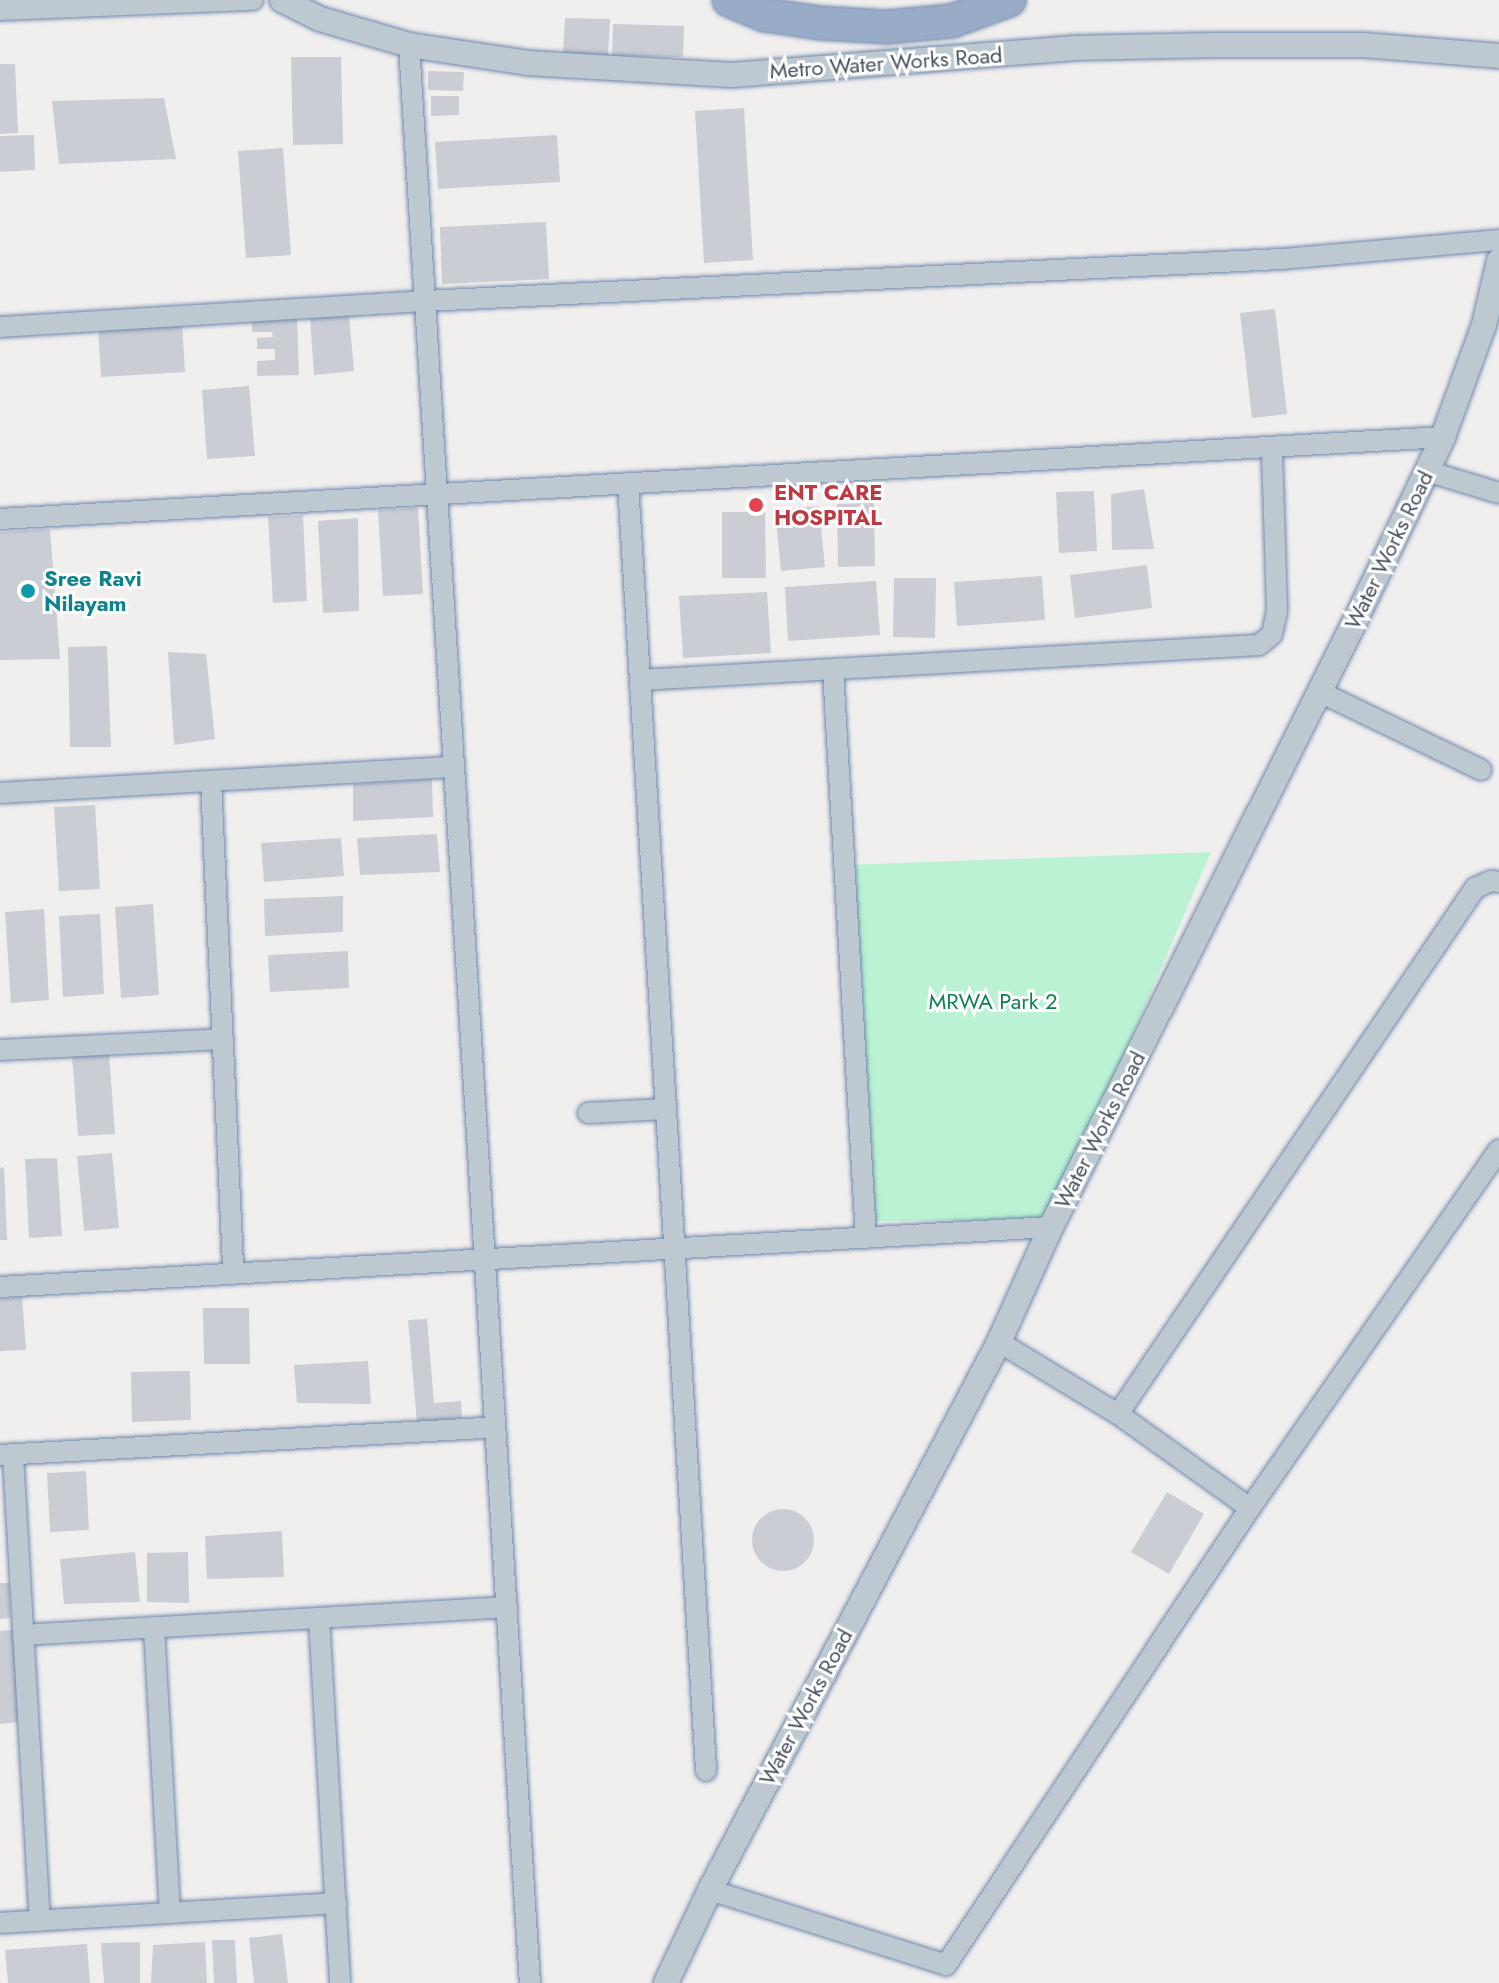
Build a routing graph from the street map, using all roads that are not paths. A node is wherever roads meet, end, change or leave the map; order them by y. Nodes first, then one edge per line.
1 (253, 0) edge
2 (282, 0) edge
3 (729, 0) edge
4 (1009, 0) edge
5 (0, 10) edge
6 (409, 45) junction
7 (1499, 56) edge
8 (1499, 240) edge
9 (1499, 261) edge
10 (425, 301) junction
11 (0, 327) edge
12 (1443, 437) junction
13 (1272, 447) junction
14 (1427, 471) junction
15 (628, 483) junction
16 (1499, 493) edge
17 (437, 494) junction
18 (0, 519) edge
19 (833, 670) junction
20 (640, 680) junction
21 (1320, 692) junction
22 (454, 767) junction
23 (1481, 770) dead end
24 (211, 781) junction
25 (0, 793) edge
26 (1499, 882) edge
27 (223, 1039) junction
28 (0, 1050) edge
29 (666, 1109) junction
30 (588, 1113) dead end
31 (1499, 1150) edge
32 (1051, 1227) junction
33 (866, 1238) junction
34 (674, 1249) junction
35 (485, 1259) junction
36 (233, 1274) junction
37 (0, 1287) edge
38 (999, 1342) junction
39 (1118, 1414) junction
40 (495, 1427) junction
41 (6, 1455) edge
42 (1250, 1508) junction
43 (507, 1607) junction
44 (319, 1618) junction
45 (154, 1627) junction
46 (23, 1635) junction
47 (706, 1771) dead end
48 (710, 1890) junction
49 (336, 1903) junction
50 (170, 1913) junction
51 (40, 1920) junction
52 (0, 1923) edge
53 (340, 1983) edge
54 (530, 1983) edge
55 (666, 1983) edge

1 - 5 street
2 - 6 street, Metro Water Works Road
3 - 4 highway
6 - 7 street, Metro Water Works Road
6 - 10 street
8 - 10 street
9 - 12 street, Water Works Road
10 - 11 street
10 - 17 street
12 - 13 street
12 - 14 street, Water Works Road
13 - 15 street
13 - 19 street
14 - 16 street
14 - 21 street, Water Works Road
15 - 17 street
15 - 20 street
17 - 18 street
17 - 22 street
19 - 20 street
19 - 33 street
20 - 29 street
21 - 23 street
21 - 32 street, Water Works Road
22 - 24 street
22 - 35 street
24 - 25 street
24 - 27 street
26 - 39 street
27 - 28 street
27 - 36 street
29 - 30 street
29 - 34 street
31 - 42 street
32 - 33 street
32 - 38 street, Water Works Road
33 - 34 street
34 - 35 street
34 - 47 street
35 - 36 street
35 - 40 street
36 - 37 street
38 - 39 street
38 - 48 street, Water Works Road
39 - 42 street
40 - 41 street
40 - 43 street
41 - 46 street
42 - 48 street
43 - 44 street
43 - 54 street
44 - 45 street
44 - 49 street
45 - 46 street
45 - 50 street
46 - 51 street
48 - 55 street, Water Works Road
49 - 50 street
49 - 53 street
50 - 51 street
51 - 52 street

